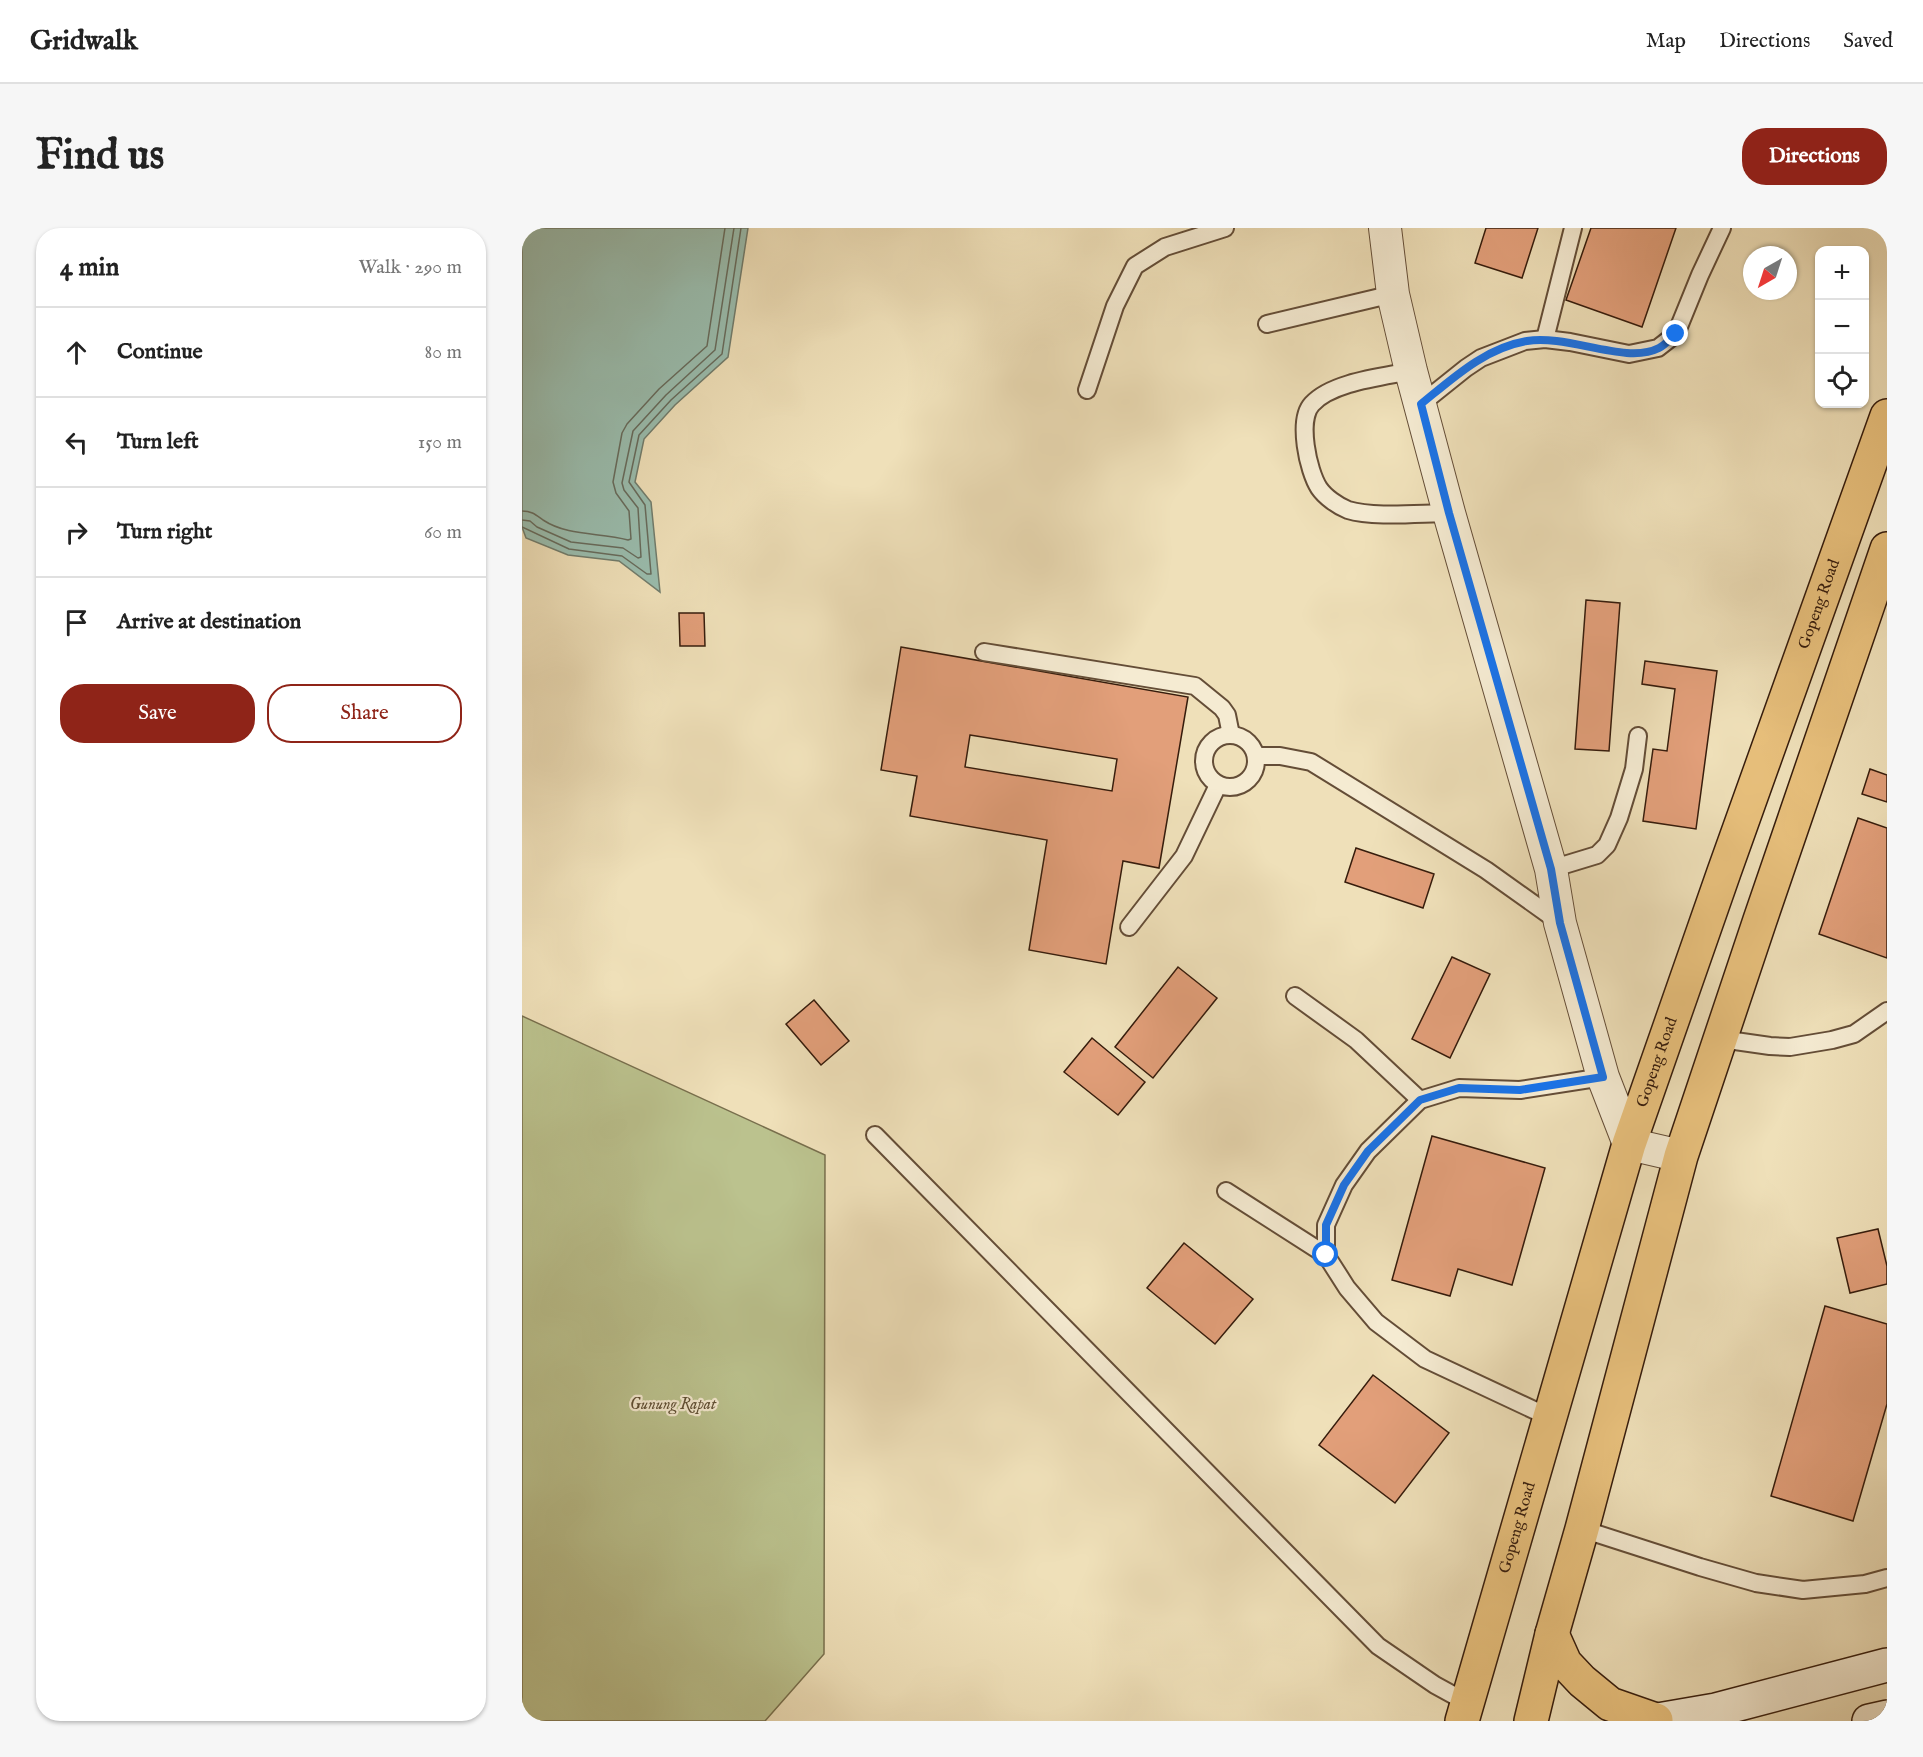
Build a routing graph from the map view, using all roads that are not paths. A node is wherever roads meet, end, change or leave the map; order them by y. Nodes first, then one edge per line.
1 (1225, 228) edge
2 (1385, 228) edge
3 (1573, 228) edge
4 (1722, 228) edge
5 (1393, 294) junction
6 (1268, 324) dead end
7 (1545, 339) junction
8 (1411, 371) junction
9 (1087, 390) dead end
10 (1421, 404) junction
11 (1887, 416) edge
12 (1449, 513) junction
13 (1887, 549) edge
14 (984, 652) dead end
15 (1231, 735) junction
16 (1638, 736) dead end
17 (1256, 756) junction
18 (1218, 784) junction
19 (1551, 869) junction
20 (1560, 923) junction
21 (1129, 927) dead end
22 (1295, 996) dead end
23 (1887, 1011) edge
24 (1721, 1039) junction
25 (1603, 1077) junction
26 (1420, 1100) junction
27 (875, 1135) dead end
28 (1629, 1144) junction
29 (1681, 1156) junction
30 (1226, 1191) dead end
31 (1326, 1255) junction
32 (1551, 1418) junction
33 (1582, 1529) junction
34 (1887, 1578) edge
35 (1552, 1634) junction
36 (1887, 1665) edge
37 (1464, 1711) edge
38 (1887, 1717) edge
39 (1531, 1721) edge
40 (1654, 1721) edge
41 (1869, 1721) edge

1 - 9 lane
2 - 5 street
3 - 7 lane
4 - 7 lane
5 - 6 lane
5 - 8 street
7 - 10 lane
8 - 10 street
8 - 12 lane
10 - 12 street
11 - 28 highway, Gopeng Road
12 - 19 street
13 - 24 highway
14 - 15 lane
15 - 17 lane
15 - 18 lane
16 - 19 lane
17 - 18 lane
17 - 20 lane
18 - 21 lane
19 - 20 street
20 - 25 street
22 - 26 lane
23 - 24 lane
24 - 29 highway
25 - 26 lane
25 - 28 street
26 - 31 lane
27 - 37 lane
28 - 29 street
28 - 32 highway, Gopeng Road
29 - 33 highway
30 - 31 lane
31 - 32 lane
32 - 37 highway, Gopeng Road
33 - 34 lane
33 - 35 highway
35 - 39 highway
35 - 40 highway
36 - 40 main road
38 - 41 main road

